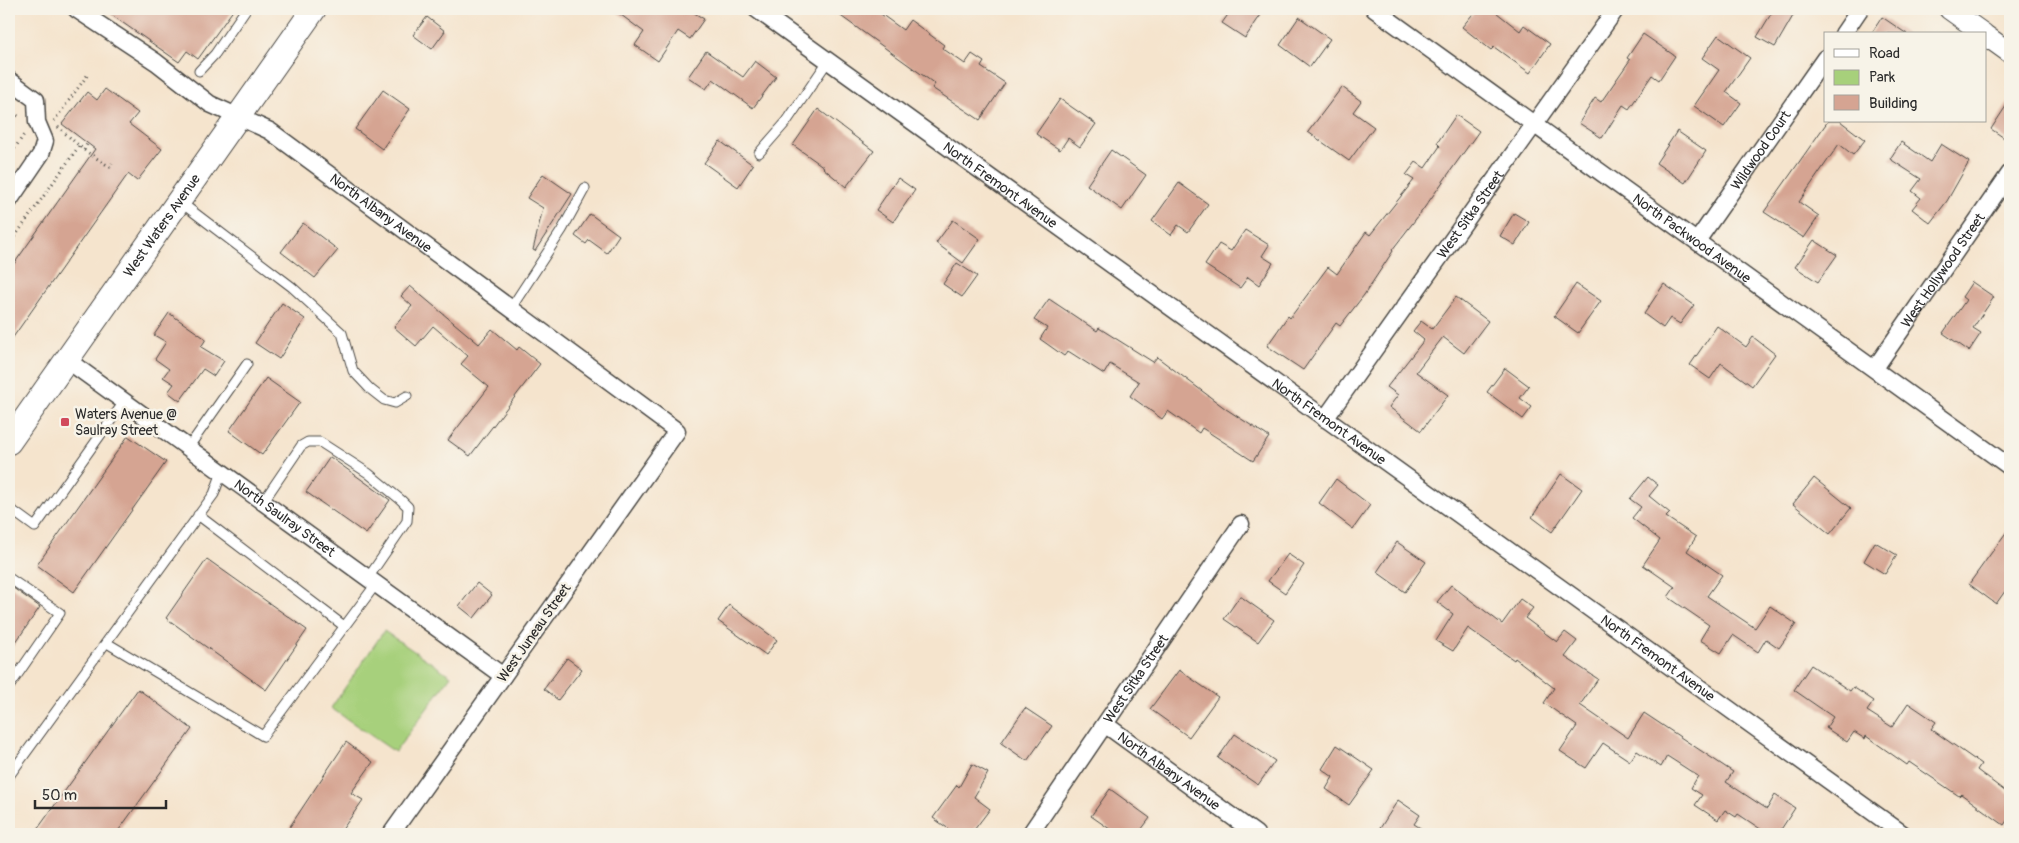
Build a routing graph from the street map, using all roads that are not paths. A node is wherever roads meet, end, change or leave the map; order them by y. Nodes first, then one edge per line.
1 (76, 9) edge
2 (246, 9) edge
3 (314, 9) edge
4 (756, 9) edge
5 (1374, 9) edge
6 (1616, 9) edge
7 (1860, 9) edge
8 (1950, 9) edge
9 (1843, 32) edge
10 (1981, 32) edge
11 (1986, 35) edge
12 (2008, 46) edge
13 (1824, 59) edge
14 (828, 60) junction
15 (199, 71) dead end
16 (9, 80) edge
17 (238, 116) junction
18 (1535, 124) junction
19 (759, 153) dead end
20 (2010, 173) edge
21 (586, 188) dead end
22 (9, 201) edge
23 (179, 201) junction
24 (1697, 241) junction
25 (511, 308) junction
26 (67, 360) junction
27 (247, 364) dead end
28 (1875, 368) junction
29 (407, 396) dead end
30 (124, 402) junction
31 (1325, 419) junction
32 (677, 431) joint
33 (9, 442) edge
34 (188, 448) junction
35 (2010, 467) edge
36 (222, 472) junction
37 (262, 502) junction
38 (9, 508) edge
39 (198, 515) junction
40 (1241, 524) dead end
41 (9, 578) edge
42 (372, 581) junction
43 (344, 626) junction
44 (107, 643) junction
45 (503, 676) junction
46 (9, 687) edge
47 (1106, 725) junction
48 (9, 776) edge
49 (392, 834) edge
50 (1030, 834) edge
51 (1256, 834) edge
52 (1903, 834) edge

1 - 17 street, North Albany Avenue
2 - 15 lane
3 - 17 main road, West Waters Avenue
4 - 14 street, North Fremont Avenue
5 - 18 street, North Packwood Avenue
6 - 18 street, West Sitka Street
7 - 9 street
8 - 10 street
11 - 12 street
13 - 24 street, Wildwood Court
14 - 19 lane
14 - 31 street, North Fremont Avenue
16 - 22 street
17 - 23 main road, West Waters Avenue
17 - 25 street, North Albany Avenue
18 - 24 street, North Packwood Avenue
18 - 31 street, West Sitka Street
20 - 28 street, West Hollywood Street
21 - 25 lane
23 - 26 main road, West Waters Avenue
23 - 29 lane
24 - 28 street, North Packwood Avenue
25 - 32 street, North Albany Avenue
26 - 30 street, North Saulray Street
26 - 33 main road, West Waters Avenue
27 - 34 lane
28 - 35 street, North Packwood Avenue
30 - 34 street, North Saulray Street
30 - 38 lane
31 - 52 street, North Fremont Avenue
32 - 45 street, West Juneau Street
34 - 36 street, North Saulray Street
36 - 37 street, North Saulray Street
36 - 39 lane
37 - 42 street, North Saulray Street
37 - 42 lane
39 - 43 lane
39 - 44 lane
40 - 47 street, West Sitka Street
41 - 46 lane
42 - 43 lane
42 - 45 street, North Saulray Street
43 - 44 lane
44 - 48 lane
45 - 49 street, West Juneau Street
47 - 50 street, West Sitka Street
47 - 51 street, North Albany Avenue

